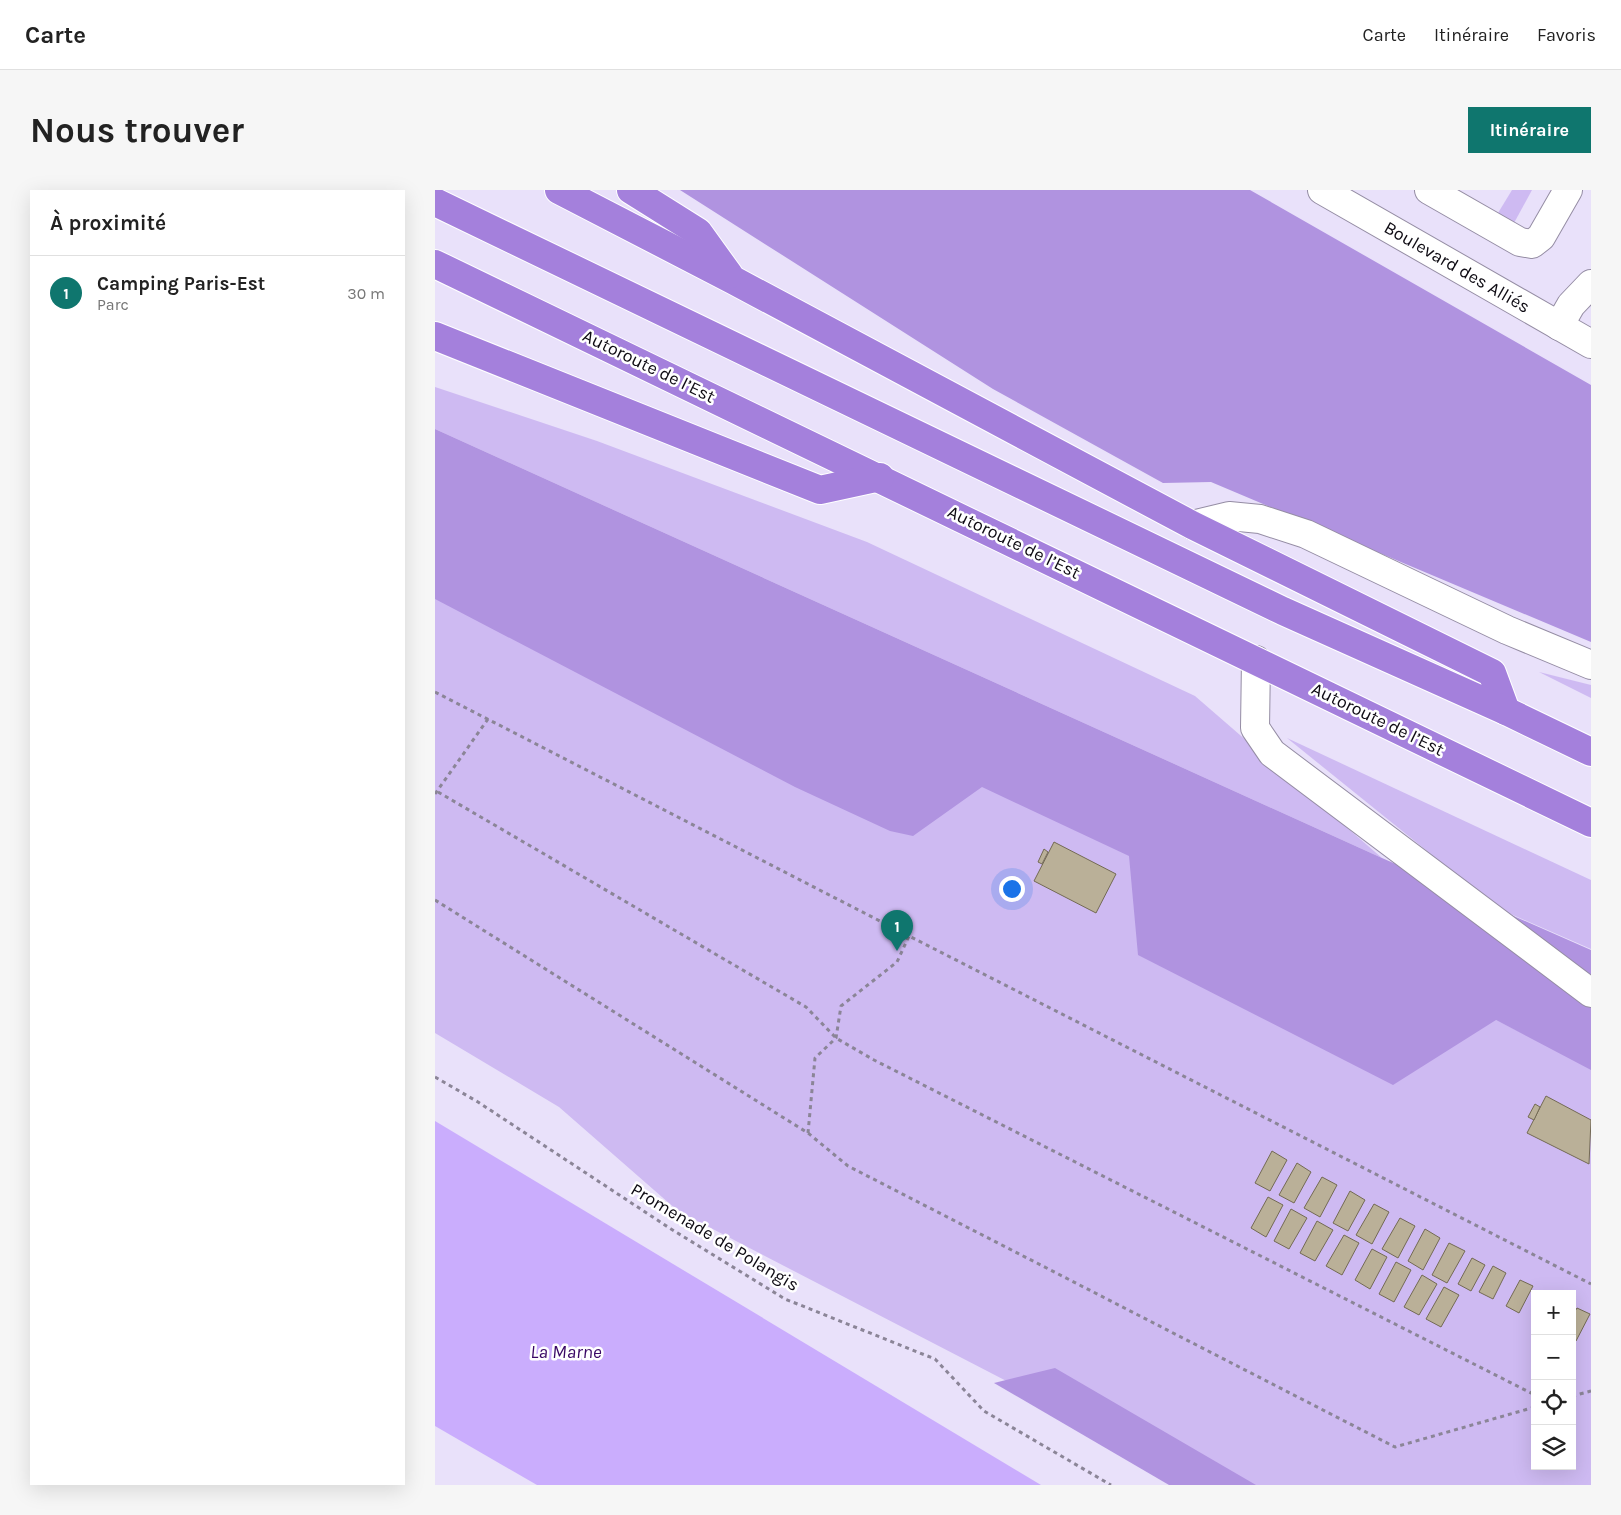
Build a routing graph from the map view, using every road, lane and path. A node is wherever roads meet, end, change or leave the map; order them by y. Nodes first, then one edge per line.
1 (559, 190) edge
2 (631, 190) edge
3 (1322, 190) edge
4 (1429, 190) edge
5 (1568, 190) edge
6 (435, 202) edge
7 (435, 264) edge
8 (733, 280) junction
9 (1591, 284) edge
10 (1559, 326) junction
11 (438, 338) edge
12 (1591, 344) edge
13 (880, 477) junction
14 (1192, 525) junction
15 (1256, 660) junction
16 (1591, 665) edge
17 (435, 692) edge
18 (1506, 711) junction
19 (488, 719) junction
20 (1591, 752) edge
21 (436, 793) edge
22 (1591, 822) edge
23 (435, 900) edge
24 (909, 936) junction
25 (1591, 993) edge
26 (836, 1038) junction
27 (435, 1077) edge
28 (808, 1133) junction
29 (1591, 1284) edge
30 (1591, 1391) edge
31 (1531, 1393) edge
32 (1576, 1395) edge
33 (1531, 1408) edge
34 (1111, 1485) edge

1 - 8 highway
2 - 8 highway
3 - 10 street, Boulevard des Alliés
4 - 5 street
6 - 18 highway
7 - 13 highway, Autoroute de l’Est
8 - 14 highway
9 - 10 street
10 - 12 street, Boulevard des Alliés
11 - 13 highway
13 - 15 highway, Autoroute de l’Est
14 - 16 street
14 - 18 highway
15 - 22 highway, Autoroute de l’Est
15 - 25 street
17 - 19 path
18 - 20 highway
19 - 21 path
19 - 24 path
21 - 26 path
23 - 28 path
24 - 26 path
24 - 29 path
26 - 28 path
26 - 31 path
27 - 34 path, Promenade de Polangis
28 - 33 path
30 - 32 path

